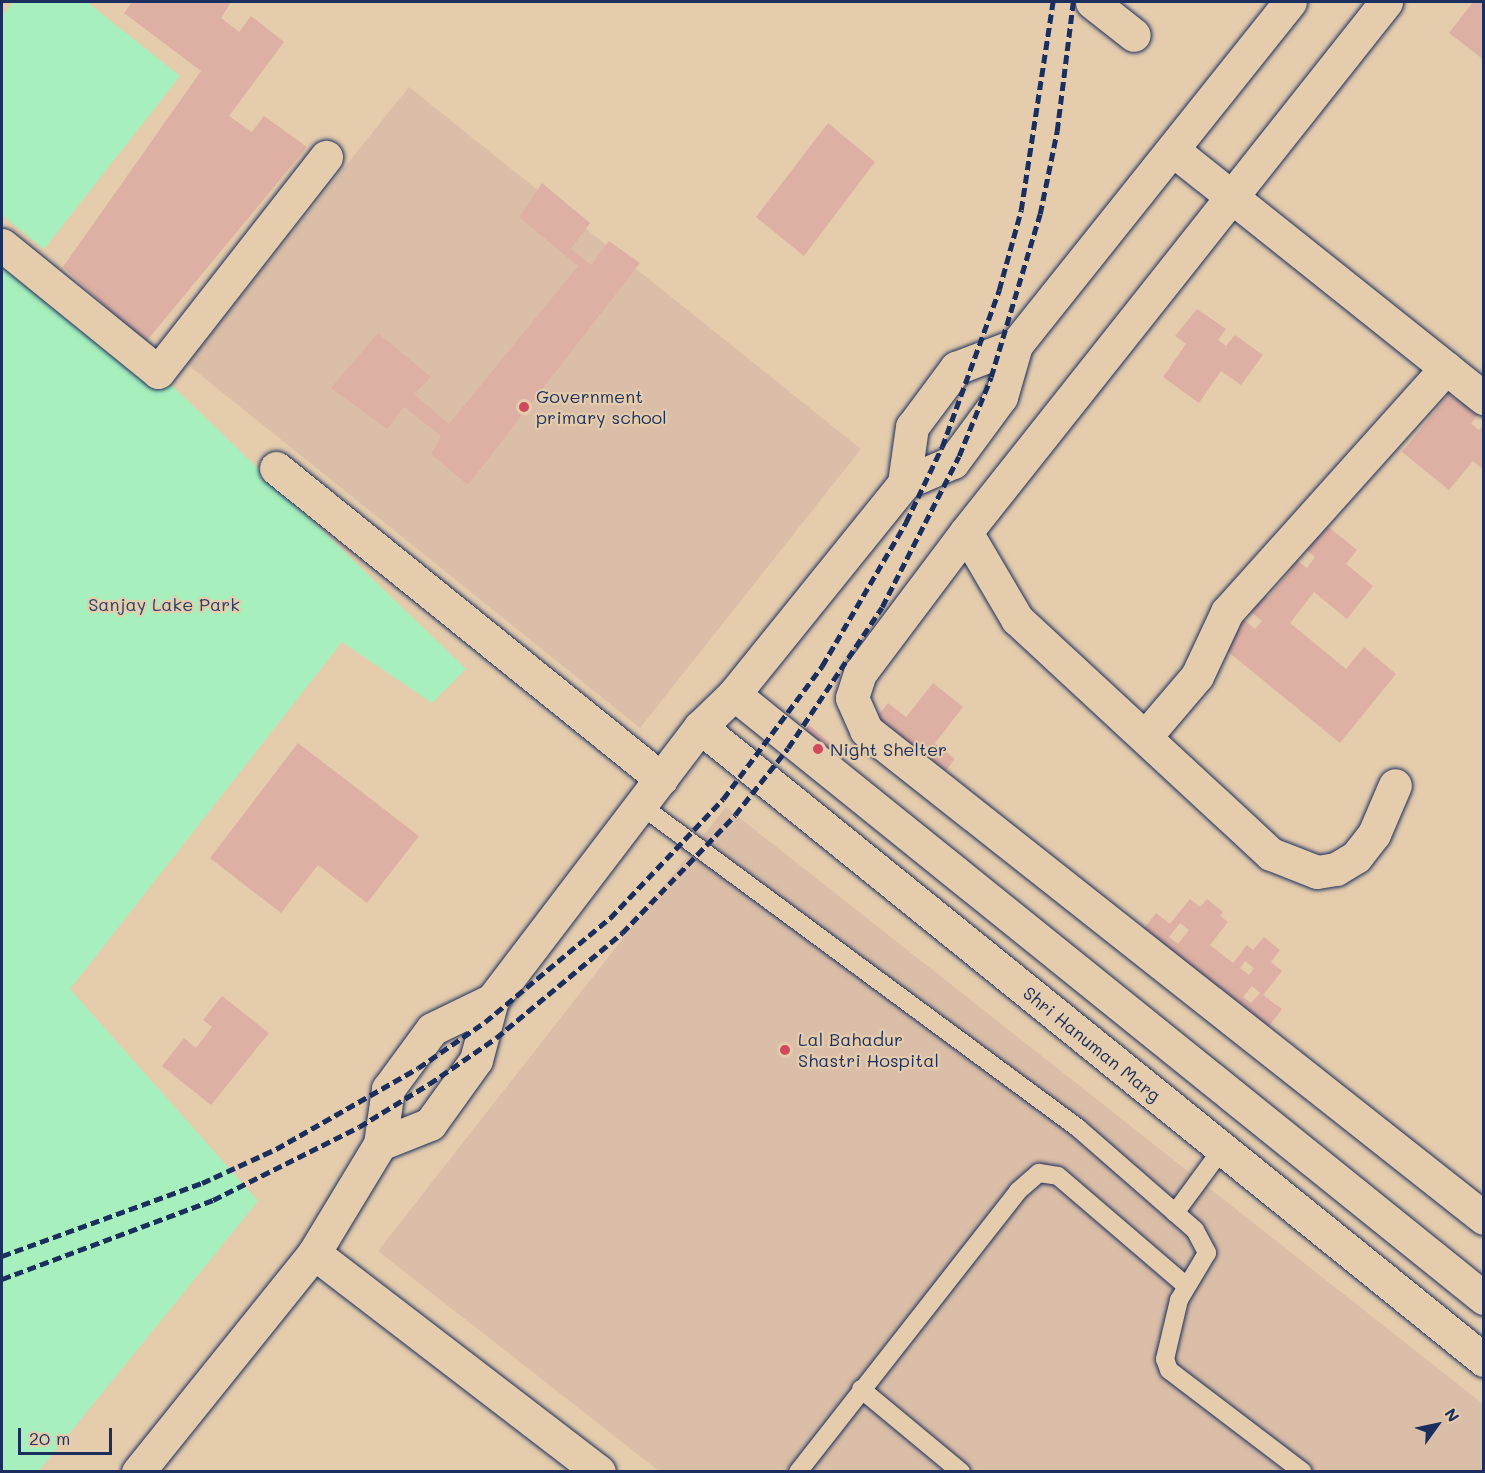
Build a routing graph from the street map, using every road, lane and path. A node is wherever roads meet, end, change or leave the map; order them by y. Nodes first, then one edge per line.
1 (1092, 2) edge
2 (1290, 2) edge
3 (1386, 2) edge
4 (1134, 35) dead end
5 (1173, 150) junction
6 (326, 157) dead end
7 (1233, 198) junction
8 (2, 245) edge
9 (1016, 345) junction
10 (1446, 368) junction
11 (1484, 398) edge
12 (276, 468) dead end
13 (904, 483) junction
14 (966, 532) junction
15 (734, 694) junction
16 (700, 727) junction
17 (1145, 737) junction
18 (661, 779) junction
19 (1395, 785) dead end
20 (643, 807) junction
21 (492, 1000) junction
22 (380, 1144) junction
23 (1222, 1149) junction
24 (1175, 1213) junction
25 (1484, 1218) edge
26 (314, 1253) junction
27 (1184, 1284) junction
28 (1484, 1298) edge
29 (1484, 1360) edge
30 (861, 1389) junction
31 (138, 1472) edge
32 (599, 1472) edge
33 (798, 1472) edge
34 (961, 1472) edge
35 (1303, 1472) edge

1 - 4 street
2 - 5 street
3 - 7 street
5 - 7 street
5 - 9 street
6 - 8 street
7 - 10 street
7 - 14 street
9 - 13 street
9 - 13 street
10 - 11 street
10 - 17 street
12 - 18 street
13 - 15 street
14 - 17 street
14 - 25 street
15 - 16 street
15 - 28 street
16 - 18 street
16 - 23 street, Shri Hanuman Marg
17 - 19 street
18 - 20 street
20 - 21 street
20 - 24 lane
21 - 22 street
21 - 22 street
22 - 26 street
23 - 24 lane
23 - 29 street, Shri Hanuman Marg
24 - 27 lane
26 - 31 street
26 - 32 street
27 - 30 lane
27 - 35 lane
30 - 33 lane
30 - 34 lane

